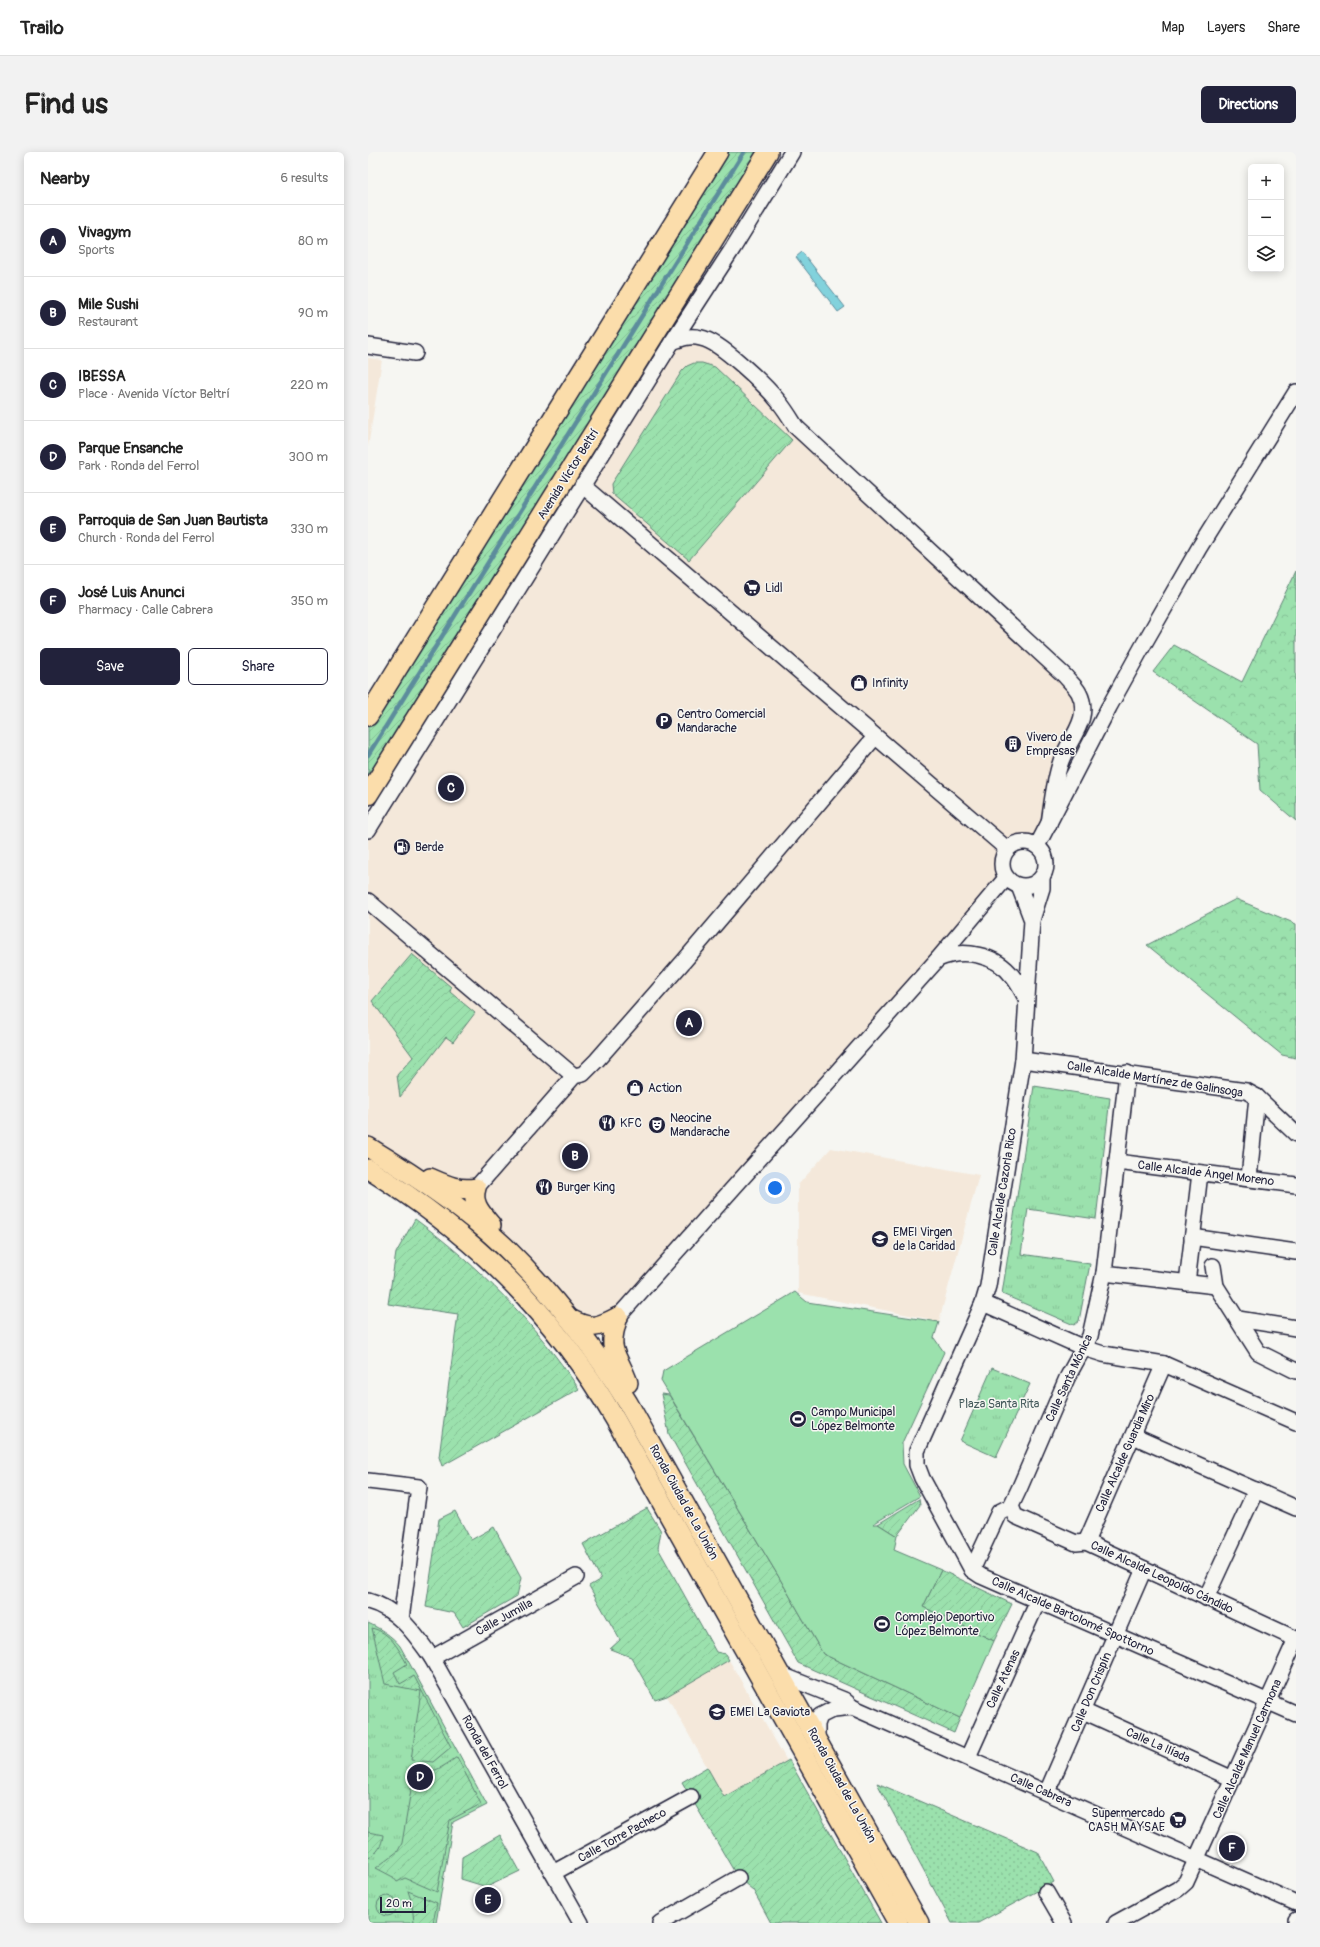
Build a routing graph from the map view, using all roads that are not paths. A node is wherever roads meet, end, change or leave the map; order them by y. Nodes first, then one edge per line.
1 (718, 152) edge
2 (768, 152) edge
3 (792, 152) edge
4 (672, 342) junction
5 (368, 346) edge
6 (415, 354) dead end
7 (1296, 392) edge
8 (582, 485) junction
9 (368, 716) edge
10 (875, 737) junction
11 (368, 795) edge
12 (1049, 824) junction
13 (368, 830) edge
14 (1037, 846) junction
15 (1007, 849) junction
16 (1042, 877) junction
17 (1013, 882) junction
18 (368, 901) edge
19 (1032, 920) junction
20 (937, 960) junction
21 (1026, 998) junction
22 (1023, 1060) junction
23 (1127, 1073) junction
24 (574, 1076) junction
25 (1257, 1097) junction
26 (1296, 1134) edge
27 (368, 1147) edge
28 (385, 1158) junction
29 (1116, 1162) junction
30 (368, 1169) edge
31 (1200, 1173) junction
32 (1249, 1178) junction
33 (1296, 1185) edge
34 (476, 1188) junction
35 (1192, 1237) junction
36 (1296, 1252) edge
37 (1213, 1266) dead end
38 (529, 1271) junction
39 (1104, 1273) junction
40 (1187, 1283) junction
41 (1216, 1286) junction
42 (983, 1303) junction
43 (618, 1317) junction
44 (570, 1319) junction
45 (1238, 1320) junction
46 (1296, 1328) edge
47 (1084, 1348) junction
48 (1164, 1364) junction
49 (1296, 1371) edge
50 (1296, 1422) edge
51 (1133, 1436) junction
52 (648, 1438) junction
53 (368, 1481) edge
54 (1256, 1490) junction
55 (1296, 1508) edge
56 (1005, 1509) junction
57 (1086, 1542) junction
58 (1144, 1569) junction
59 (972, 1570) junction
60 (576, 1577) dead end
61 (1206, 1598) junction
62 (368, 1601) edge
63 (1038, 1601) junction
64 (401, 1619) junction
65 (1115, 1634) junction
66 (1296, 1639) edge
67 (432, 1658) junction
68 (782, 1675) junction
69 (1268, 1702) junction
70 (852, 1707) junction
71 (1083, 1711) junction
72 (1296, 1714) edge
73 (817, 1741) junction
74 (968, 1757) junction
75 (1233, 1779) junction
76 (1047, 1792) junction
77 (691, 1797) dead end
78 (1197, 1859) junction
79 (553, 1873) junction
80 (738, 1878) dead end
81 (1046, 1892) dead end
82 (1296, 1903) edge
83 (581, 1923) edge
84 (660, 1923) edge
85 (898, 1923) edge
86 (919, 1923) edge
87 (1064, 1923) edge
88 (1116, 1923) edge

1 - 9 main road
2 - 11 main road, Avenida Víctor Beltrí
3 - 4 street
4 - 8 street
4 - 12 street
5 - 6 street
7 - 12 street
8 - 10 street
8 - 13 street
10 - 15 street
10 - 24 street
12 - 14 street
14 - 15 street
14 - 16 street
15 - 17 street
16 - 17 street
16 - 19 street
17 - 19 street
17 - 20 street
18 - 24 street
19 - 21 street, Calle Alcalde Cazorla Rico
20 - 21 street
20 - 43 street
21 - 22 street, Calle Alcalde Cazorla Rico
22 - 23 street, Calle Alcalde Martínez de Galinsoga
22 - 42 street, Calle Alcalde Cazorla Rico
23 - 25 street, Calle Alcalde Martínez de Galinsoga
23 - 29 street, Calle Santa Mónica
24 - 34 street
25 - 26 street, Calle Alcalde Martínez de Galinsoga
25 - 32 street
27 - 28 main road, Ronda Ciudad de La Unión
28 - 34 main road
28 - 38 main road, Ronda Ciudad de La Unión
29 - 31 street, Calle Alcalde Ángel Moreno
29 - 39 street, Calle Santa Mónica
30 - 85 main road, Ronda Ciudad de La Unión
31 - 32 street, Calle Alcalde Ángel Moreno
31 - 35 street
32 - 33 street, Calle Alcalde Ángel Moreno
34 - 38 main road
35 - 36 street
35 - 40 street
37 - 41 street
38 - 44 main road, Ronda Ciudad de La Unión
39 - 40 street
39 - 47 street, Calle Santa Mónica
40 - 41 street
41 - 45 street
42 - 47 street
42 - 59 street, Calle Alcalde Cazorla Rico
43 - 44 main road
43 - 52 main road
44 - 52 main road, Ronda Ciudad de La Unión
45 - 46 street
45 - 49 street
47 - 48 street
47 - 56 street, Calle Santa Mónica
48 - 50 street
48 - 51 street, Calle Alcalde Guardia Miro
51 - 54 street
51 - 57 street, Calle Alcalde Guardia Miro
52 - 68 main road, Ronda Ciudad de La Unión
53 - 64 street
54 - 55 street
54 - 61 street
56 - 57 street, Calle Alcalde Leopoldo Cándido
56 - 59 street, Calle Santa Mónica
57 - 58 street, Calle Alcalde Leopoldo Cándido
58 - 61 street, Calle Alcalde Leopoldo Cándido
58 - 65 street, Calle Don Crispín
59 - 63 street, Calle Alcalde Bartolomé Spottorno
60 - 67 street, Calle Jumilla
61 - 66 street, Calle Alcalde Leopoldo Cándido
62 - 64 street, Ronda del Ferrol
63 - 65 street, Calle Alcalde Bartolomé Spottorno
63 - 74 street, Calle Atenas
64 - 67 street, Ronda del Ferrol
65 - 69 street, Calle Alcalde Bartolomé Spottorno
65 - 71 street, Calle Don Crispín
66 - 69 street, Calle Alcalde Manuel Carmona
67 - 79 street, Ronda del Ferrol
68 - 70 street, Calle Cabrera
68 - 73 main road, Ronda Ciudad de La Unión
69 - 72 street, Calle Alcalde Bartolomé Spottorno
69 - 75 street, Calle Alcalde Manuel Carmona
70 - 73 street
70 - 74 street, Calle Cabrera
71 - 75 street, Calle La Ilíada
71 - 76 street, Calle Don Crispín
73 - 86 main road, Ronda Ciudad de La Unión
74 - 76 street, Calle Cabrera
75 - 78 street, Calle Alcalde Manuel Carmona
76 - 78 street, Calle Cabrera
77 - 79 street, Calle Torre Pacheco
78 - 82 street, Calle Cabrera
78 - 88 street, Calle Alcalde Manuel Carmona
79 - 83 street, Ronda del Ferrol
80 - 84 street
81 - 87 street

